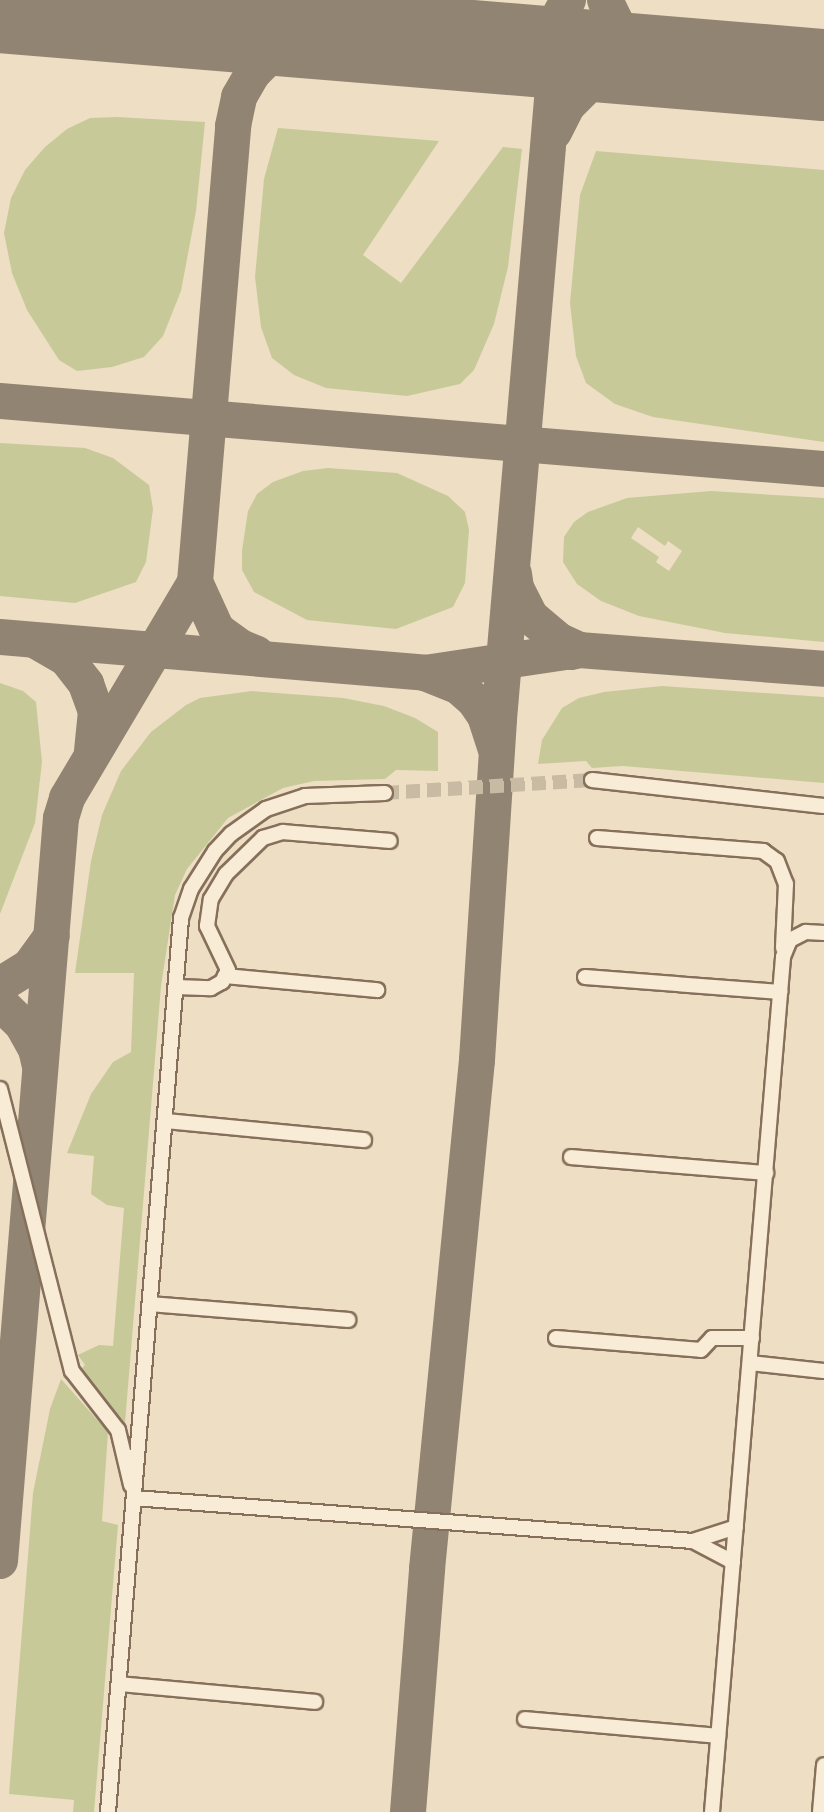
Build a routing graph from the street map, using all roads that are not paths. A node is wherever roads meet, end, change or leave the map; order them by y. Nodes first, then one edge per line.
1 (592, 780) tunnel mouth
2 (385, 793) tunnel mouth
3 (824, 806) edge
4 (597, 838) dead end
5 (390, 841) dead end
6 (824, 933) edge
7 (783, 957) junction
8 (225, 976) junction
9 (585, 977) dead end
10 (176, 987) junction
11 (377, 990) dead end
12 (780, 992) junction
13 (0, 1089) edge
14 (165, 1121) junction
15 (364, 1140) dead end
16 (571, 1157) dead end
17 (766, 1173) junction
18 (150, 1304) junction
19 (348, 1320) dead end
20 (556, 1338) dead end
21 (752, 1338) junction
22 (750, 1363) junction
23 (824, 1371) edge
24 (134, 1498) junction
25 (736, 1527) junction
26 (693, 1541) junction
27 (733, 1562) junction
28 (119, 1684) junction
29 (315, 1702) dead end
30 (525, 1719) dead end
31 (718, 1736) junction
32 (824, 1765) edge
33 (108, 1812) edge
34 (712, 1812) edge
35 (820, 1812) edge

1 - 3 lane
2 - 10 lane
4 - 7 lane
5 - 8 lane
6 - 7 lane
7 - 12 lane
8 - 10 lane
8 - 11 lane
9 - 12 lane
10 - 14 lane
12 - 17 lane
13 - 24 lane
14 - 15 lane
14 - 18 lane
16 - 17 lane
17 - 21 lane
18 - 19 lane
18 - 24 lane
20 - 21 lane
21 - 22 lane
22 - 23 lane
22 - 25 lane
24 - 26 lane
24 - 28 lane
25 - 26 lane
25 - 27 lane
26 - 27 lane
27 - 31 lane
28 - 29 lane
28 - 33 lane
30 - 31 lane
31 - 34 lane
32 - 35 lane

